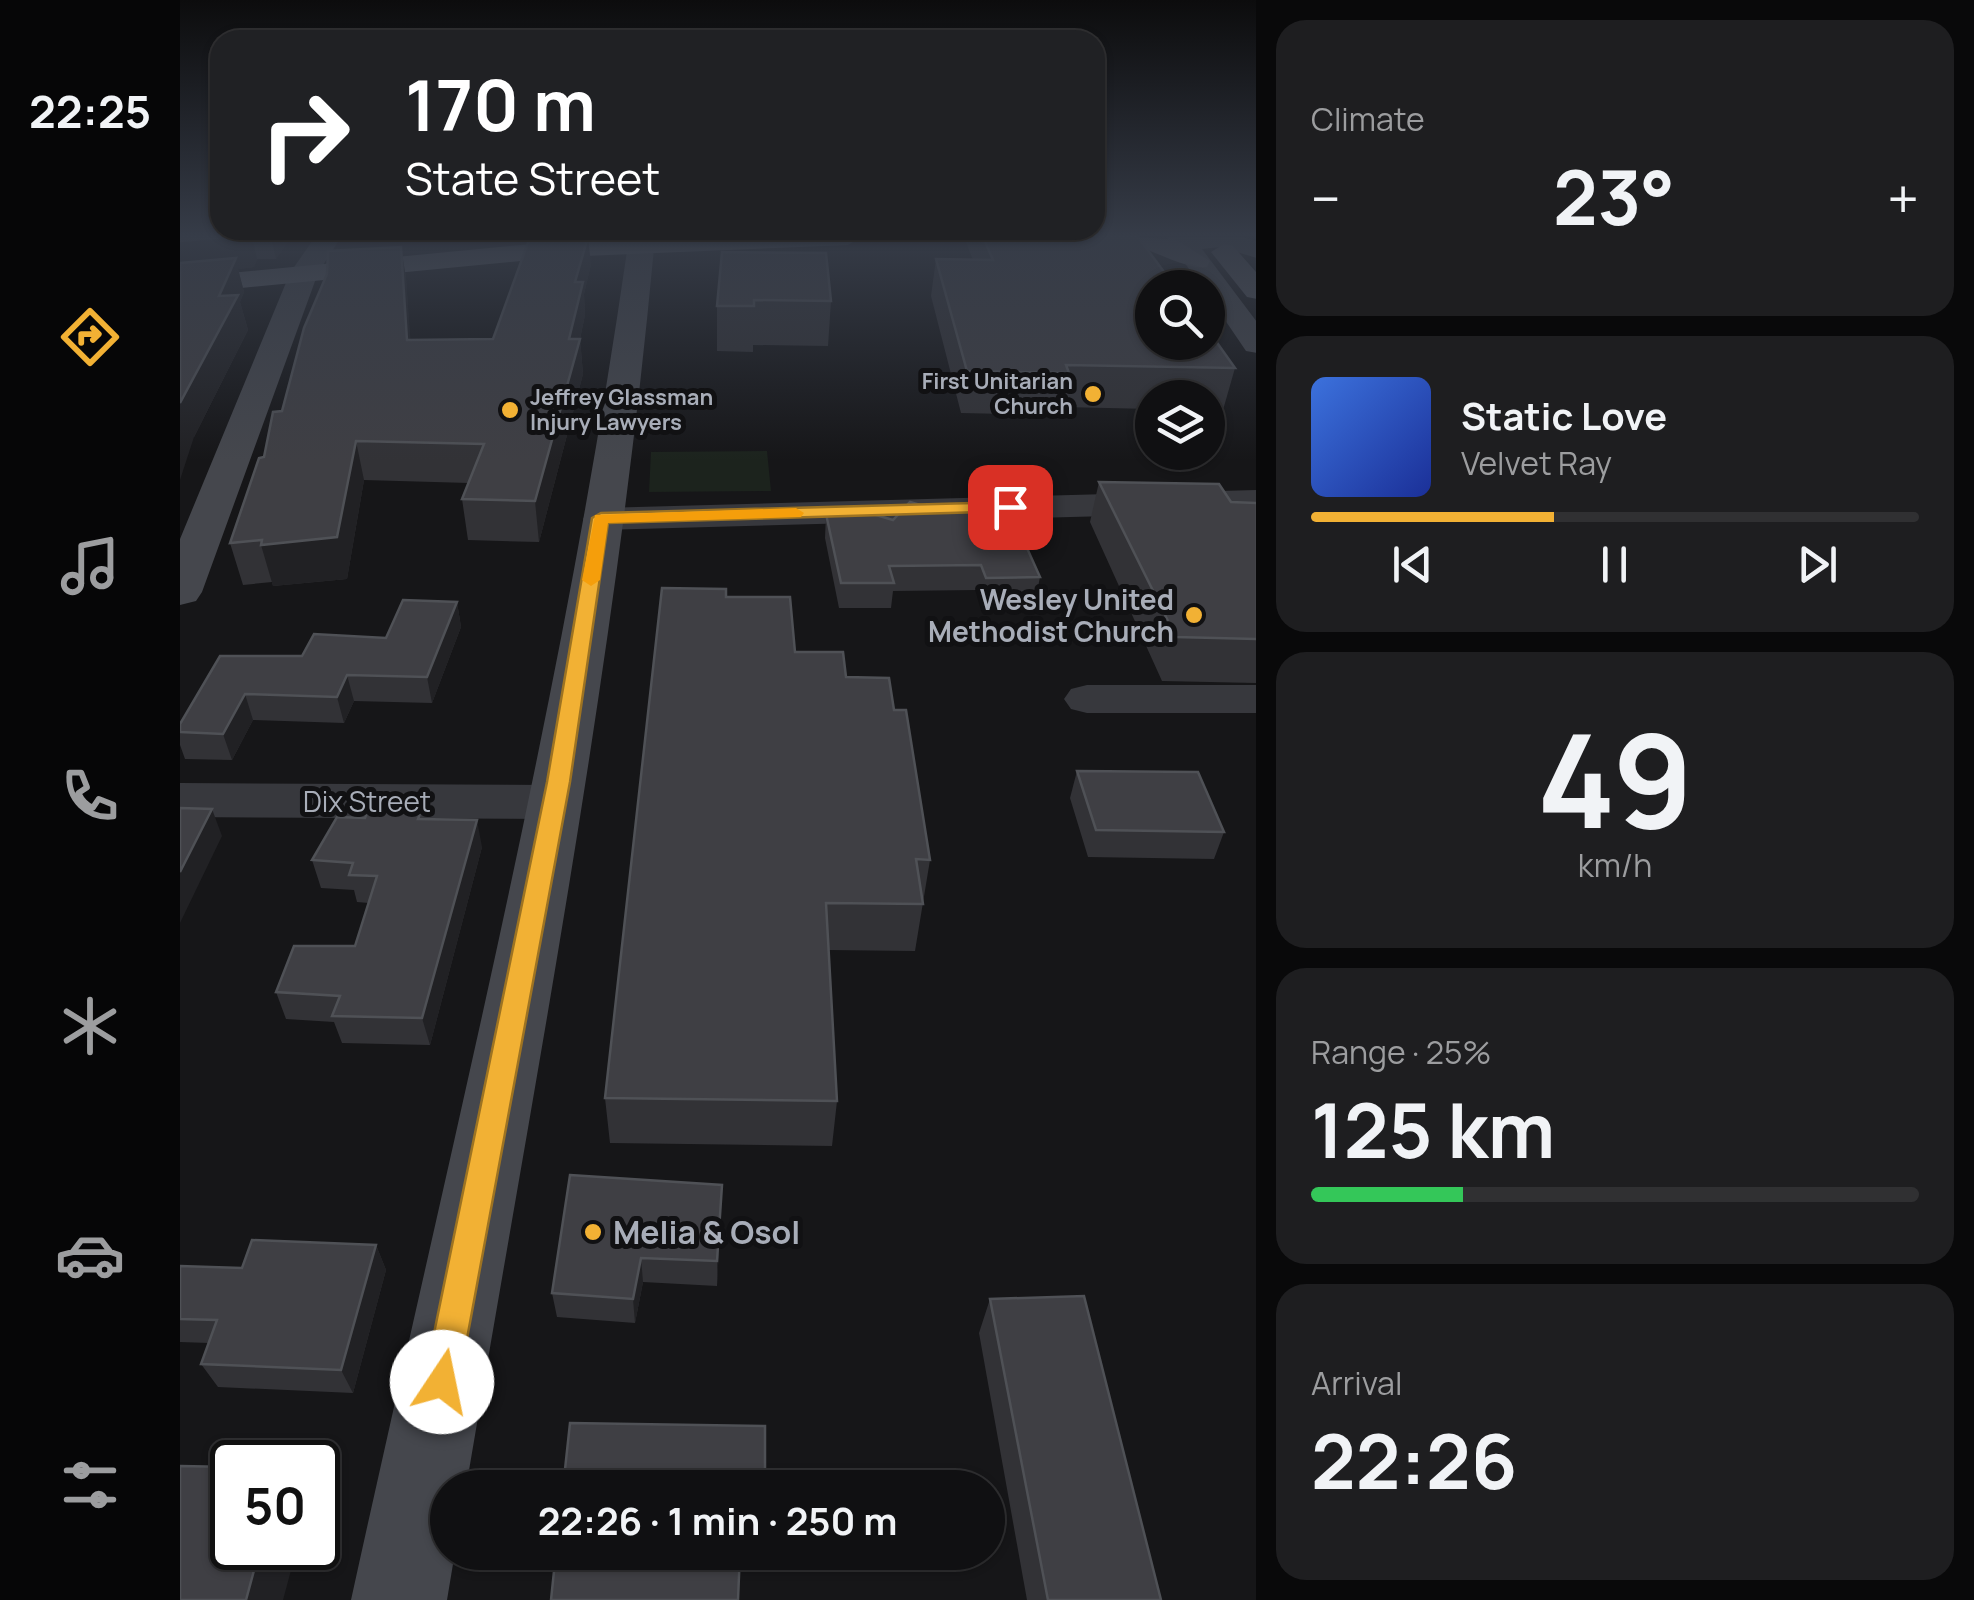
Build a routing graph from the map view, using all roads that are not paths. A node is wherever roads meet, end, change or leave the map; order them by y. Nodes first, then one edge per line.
1 (289, 312) edge
2 (632, 312) edge
3 (1236, 312) edge
4 (1256, 344) edge
5 (1256, 501) edge
6 (601, 518) junction
7 (180, 592) edge
8 (1088, 699) dead end
9 (1256, 699) edge
10 (180, 800) edge
11 (554, 802) junction
12 (399, 1600) edge

1 - 7 main road
2 - 6 main road
3 - 4 main road
5 - 6 street
6 - 11 main road
8 - 9 street
10 - 11 street, Dix Street
11 - 12 main road

